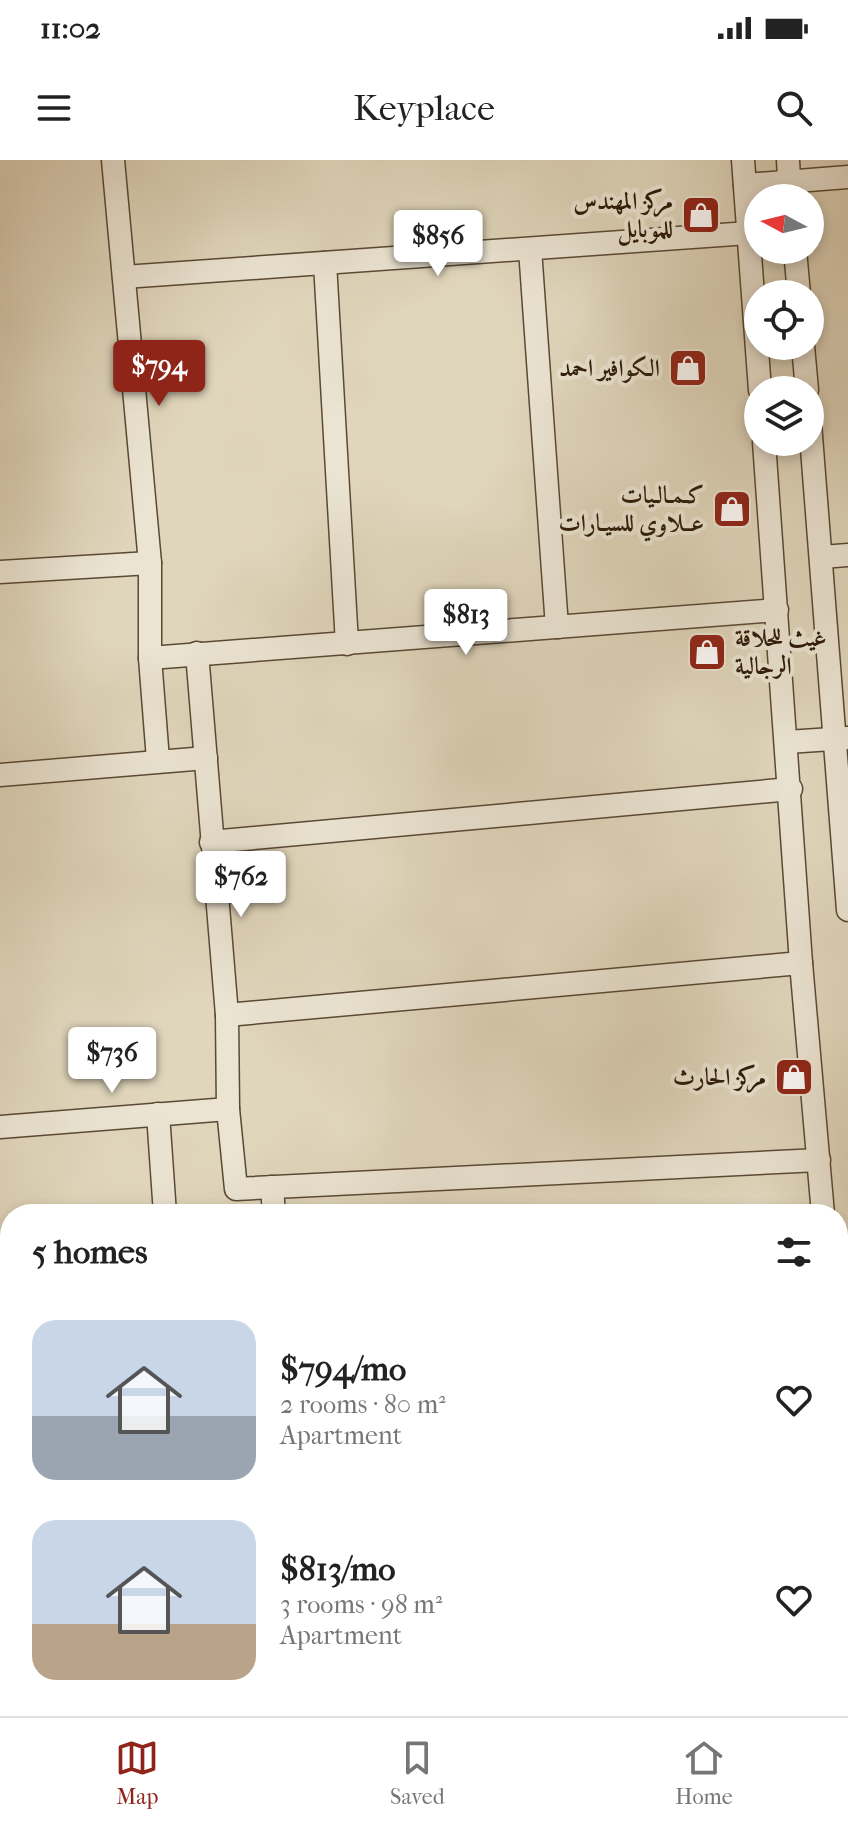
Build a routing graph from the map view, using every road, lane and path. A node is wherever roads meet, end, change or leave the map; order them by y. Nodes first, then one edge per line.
1 (113, 160) edge
2 (743, 160) edge
3 (848, 177) edge
4 (789, 180) edge
5 (745, 184) edge
6 (754, 184) edge
7 (744, 233) edge
8 (530, 249) junction
9 (325, 263) junction
10 (751, 264) edge
11 (124, 277) junction
12 (759, 376) edge
13 (765, 456) edge
14 (813, 456) edge
15 (848, 555) edge
16 (822, 557) junction
17 (150, 563) junction
18 (0, 572) edge
19 (777, 610) junction
20 (557, 627) junction
21 (347, 644) junction
22 (197, 653) junction
23 (150, 658) junction
24 (842, 738) edge
25 (787, 742) junction
26 (206, 758) junction
27 (158, 760) junction
28 (0, 775) edge
29 (791, 789) junction
30 (211, 842) junction
31 (848, 910) edge
32 (801, 963) junction
33 (227, 1015) junction
34 (228, 1109) junction
35 (158, 1114) junction
36 (0, 1127) edge
37 (819, 1160) junction
38 (272, 1187) junction
39 (164, 1204) edge
40 (273, 1204) edge
41 (822, 1204) edge

1 - 11 street
2 - 5 street
3 - 4 street
4 - 6 street
7 - 8 street
8 - 9 street
8 - 20 street
9 - 11 street
9 - 21 street
10 - 12 street
11 - 17 street
13 - 19 street
14 - 16 street
15 - 16 street
16 - 24 street
17 - 18 street
17 - 23 street
19 - 20 street
19 - 25 street
20 - 21 street
21 - 22 street
22 - 23 street
22 - 26 street
23 - 27 street
24 - 25 street
24 - 31 street
25 - 29 street
26 - 27 street
26 - 30 street
27 - 28 street
29 - 30 street
29 - 32 street
30 - 33 street
32 - 33 street
32 - 37 street
33 - 34 street
34 - 35 street
34 - 38 street
35 - 36 street
35 - 39 street
37 - 38 street
37 - 41 street
38 - 40 street

